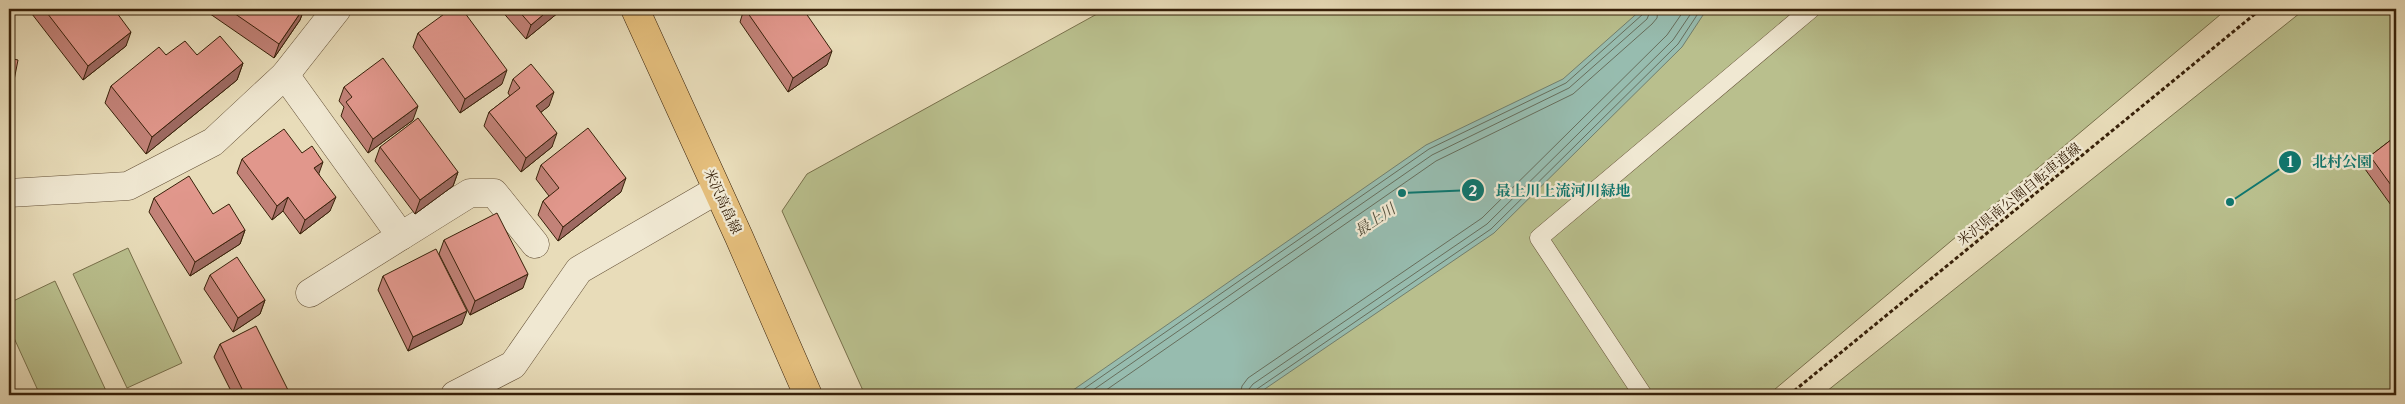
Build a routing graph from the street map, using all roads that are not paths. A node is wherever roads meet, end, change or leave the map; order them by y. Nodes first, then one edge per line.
1 (337, 9) edge
2 (635, 9) edge
3 (1811, 9) edge
4 (285, 75) junction
5 (717, 190) junction
6 (9, 193) edge
7 (401, 236) junction
8 (535, 244) dead end
9 (310, 293) dead end
10 (455, 395) edge
11 (808, 395) edge
12 (1643, 395) edge

1 - 4 street
2 - 5 main road, 米沢高畠線
3 - 12 lane
4 - 6 street
4 - 7 street
5 - 10 street
5 - 11 main road, 米沢高畠線
7 - 8 street
7 - 9 street

